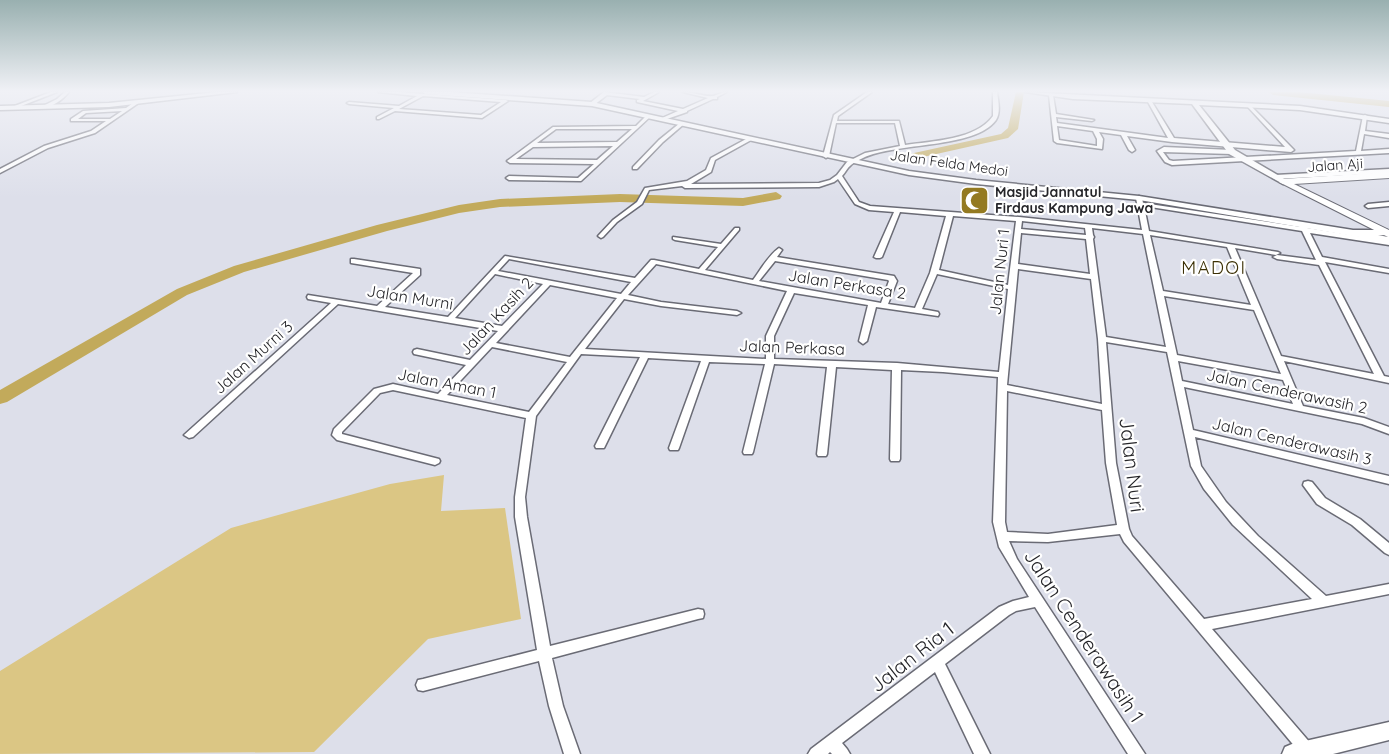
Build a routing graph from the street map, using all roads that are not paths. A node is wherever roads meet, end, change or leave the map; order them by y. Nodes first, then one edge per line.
1 (100, 127) edge
2 (622, 127) edge
3 (637, 127) edge
4 (677, 127) edge
5 (700, 127) edge
6 (833, 127) edge
7 (898, 127) edge
8 (984, 127) edge
9 (1055, 127) edge
10 (1076, 127) edge
11 (1165, 127) edge
12 (1212, 127) edge
13 (1270, 127) edge
14 (1364, 127) edge
15 (1095, 130) junction
16 (1364, 132) junction
17 (1123, 134) junction
18 (1389, 136) edge
19 (750, 139) junction
20 (1172, 140) junction
21 (618, 144) junction
22 (1224, 144) junction
23 (532, 145) junction
24 (903, 147) junction
25 (1291, 149) junction
26 (1132, 150) dead end
27 (1389, 151) edge
28 (1232, 152) junction
29 (1358, 153) junction
30 (826, 156) junction
31 (1297, 156) junction
32 (1240, 158) junction
33 (600, 162) junction
34 (852, 162) junction
35 (635, 168) dead end
36 (1, 170) edge
37 (1389, 175) edge
38 (838, 176) junction
39 (509, 178) dead end
40 (1282, 181) junction
41 (679, 186) junction
42 (1139, 201) junction
43 (1389, 204) edge
44 (1368, 206) dead end
45 (898, 210) junction
46 (950, 214) junction
47 (1019, 219) junction
48 (1365, 222) junction
49 (1088, 225) junction
50 (1304, 227) junction
51 (737, 229) dead end
52 (1017, 231) junction
53 (1354, 231) junction
54 (1146, 232) junction
55 (601, 236) dead end
56 (1386, 236) edge
57 (1091, 237) junction
58 (675, 238) dead end
59 (1230, 245) junction
60 (722, 246) junction
61 (779, 250) dead end
62 (878, 257) dead end
63 (772, 258) junction
64 (354, 261) dead end
65 (1320, 261) junction
66 (1014, 266) junction
67 (494, 272) junction
68 (700, 272) junction
69 (935, 272) junction
70 (1388, 272) edge
71 (1094, 277) junction
72 (637, 281) junction
73 (548, 282) junction
74 (754, 283) junction
75 (1012, 288) junction
76 (791, 290) junction
77 (1159, 293) junction
78 (311, 297) dead end
79 (622, 297) junction
80 (337, 301) junction
81 (873, 303) junction
82 (884, 305) junction
83 (380, 307) junction
84 (1258, 308) junction
85 (918, 310) junction
86 (737, 313) dead end
87 (935, 314) dead end
88 (451, 318) junction
89 (504, 328) junction
90 (1102, 339) junction
91 (863, 341) dead end
92 (489, 344) junction
93 (417, 352) dead end
94 (1172, 354) junction
95 (576, 356) junction
96 (645, 356) junction
97 (1280, 358) junction
98 (706, 359) junction
99 (770, 362) junction
100 (471, 363) junction
101 (832, 363) junction
102 (897, 366) junction
103 (1003, 375) junction
104 (1287, 378) junction
105 (1385, 379) edge
106 (1178, 383) junction
107 (1002, 387) junction
108 (441, 396) junction
109 (1299, 407) junction
110 (1107, 408) junction
111 (531, 416) junction
112 (1389, 431) edge
113 (1188, 432) junction
114 (189, 435) dead end
115 (600, 446) dead end
116 (674, 448) dead end
117 (747, 452) dead end
118 (822, 454) dead end
119 (895, 459) dead end
120 (435, 461) dead end
121 (1389, 480) edge
122 (1308, 485) dead end
123 (1123, 529) junction
124 (1002, 536) junction
125 (1389, 550) edge
126 (1389, 589) edge
127 (1037, 601) junction
128 (1324, 602) junction
129 (698, 614) dead end
130 (1202, 625) junction
131 (544, 654) junction
132 (937, 662) junction
133 (423, 685) dead end
134 (1389, 731) edge
135 (837, 748) edge
136 (1299, 752) edge
137 (572, 754) edge
138 (816, 754) edge
139 (982, 754) edge
140 (1137, 754) edge

1 - 36 street
2 - 23 street
3 - 21 street
4 - 35 street
5 - 19 main road, Jalan Felda Medoi
6 - 30 street
7 - 24 street
8 - 24 street
9 - 15 street
10 - 15 street
11 - 20 street
12 - 22 main road
13 - 25 street
14 - 16 street
15 - 17 street
16 - 18 street
16 - 29 street
17 - 20 street
17 - 26 street
19 - 30 main road, Jalan Felda Medoi
19 - 41 street
20 - 22 street
21 - 23 street
21 - 33 street
22 - 25 street
22 - 28 main road
23 - 33 street
24 - 34 street
25 - 31 street
27 - 29 street
28 - 32 main road
28 - 32 street
29 - 31 street
30 - 34 main road, Jalan Felda Medoi
31 - 32 street
32 - 40 main road
33 - 39 street
34 - 38 street
34 - 42 main road, Jalan Felda Medoi
37 - 40 main road, Jalan Aji
37 - 40 main road, Jalan Aji
38 - 41 street
38 - 45 street
40 - 48 main road
41 - 55 street
42 - 50 main road, Jalan Felda Medoi
42 - 54 street
43 - 44 street
45 - 46 street
45 - 62 street
46 - 47 street
46 - 69 street
47 - 49 street, Jalan Nuri 1
47 - 52 street, Jalan Nuri 1
48 - 53 main road
48 - 56 main road
49 - 54 street, Jalan Nuri 1
49 - 57 street, Jalan Nuri
50 - 53 main road, Jalan Felda Medoi
50 - 56 street
50 - 65 street
51 - 60 street
52 - 57 street
52 - 66 street, Jalan Nuri 1
53 - 56 main road
53 - 56 main road, Jalan Felda Medoi
54 - 59 street, Jalan Nuri 1
54 - 77 street
57 - 71 street, Jalan Nuri
58 - 60 street
59 - 65 street, Jalan Nuri 1
59 - 84 street
60 - 68 street
61 - 63 street
63 - 74 street
63 - 82 street
64 - 83 street
65 - 70 street, Jalan Nuri 1
65 - 105 street
66 - 71 street
66 - 75 street, Jalan Nuri 1
67 - 72 street
67 - 73 street
67 - 88 street
68 - 72 street, Jalan Perkasa 2
68 - 74 street, Jalan Perkasa 2
69 - 75 street
69 - 85 street
71 - 90 street, Jalan Nuri
72 - 79 street
73 - 79 street
73 - 89 street, Jalan Kasih 2
74 - 76 street, Jalan Perkasa 2
75 - 103 street, Jalan Nuri 1
76 - 81 street, Jalan Perkasa 2
76 - 99 street
77 - 84 street
77 - 94 street
78 - 80 street, Jalan Murni
79 - 86 street
79 - 95 street
80 - 83 street, Jalan Murni
80 - 114 street, Jalan Murni 3
81 - 82 street, Jalan Perkasa 2
81 - 91 street
82 - 85 street, Jalan Perkasa 2
83 - 88 street, Jalan Murni
84 - 97 street
85 - 87 street, Jalan Perkasa 2
88 - 89 street, Jalan Murni
89 - 92 street, Jalan Kasih 2
90 - 94 street
90 - 110 street, Jalan Nuri
92 - 95 street, Jalan Perkasa
92 - 100 street, Jalan Kasih 2
93 - 100 street
94 - 104 street
94 - 106 street
95 - 96 street, Jalan Perkasa
95 - 111 street
96 - 98 street, Jalan Perkasa
96 - 115 street
97 - 104 street
97 - 105 street
98 - 99 street, Jalan Perkasa
98 - 116 street
99 - 101 street, Jalan Perkasa
99 - 117 street
100 - 108 street, Jalan Kasih 2
101 - 102 street, Jalan Perkasa
101 - 118 street
102 - 103 street, Jalan Perkasa
102 - 119 street
103 - 107 street, Jalan Nuri 1
104 - 109 street
106 - 109 street, Jalan Cenderawasih 2
106 - 113 street
107 - 110 street
107 - 124 street, Jalan Nuri 1
108 - 111 street, Jalan Aman 1
108 - 120 street, Jalan Aman 1
109 - 112 street, Jalan Cenderawasih 2
110 - 123 street, Jalan Nuri
111 - 131 street
113 - 121 street, Jalan Cenderawasih 3
113 - 128 street
122 - 125 street
123 - 124 street
123 - 130 street, Jalan Nuri
124 - 127 street, Jalan Cenderawasih 1
126 - 128 street
127 - 132 street, Jalan Ria 1
127 - 140 street, Jalan Cenderawasih 1
128 - 130 street
129 - 131 street
130 - 136 street, Jalan Nuri
131 - 133 street
131 - 137 street
132 - 135 street, Jalan Ria 1
132 - 139 street
134 - 136 main road
135 - 138 street, Jalan Ria 1

